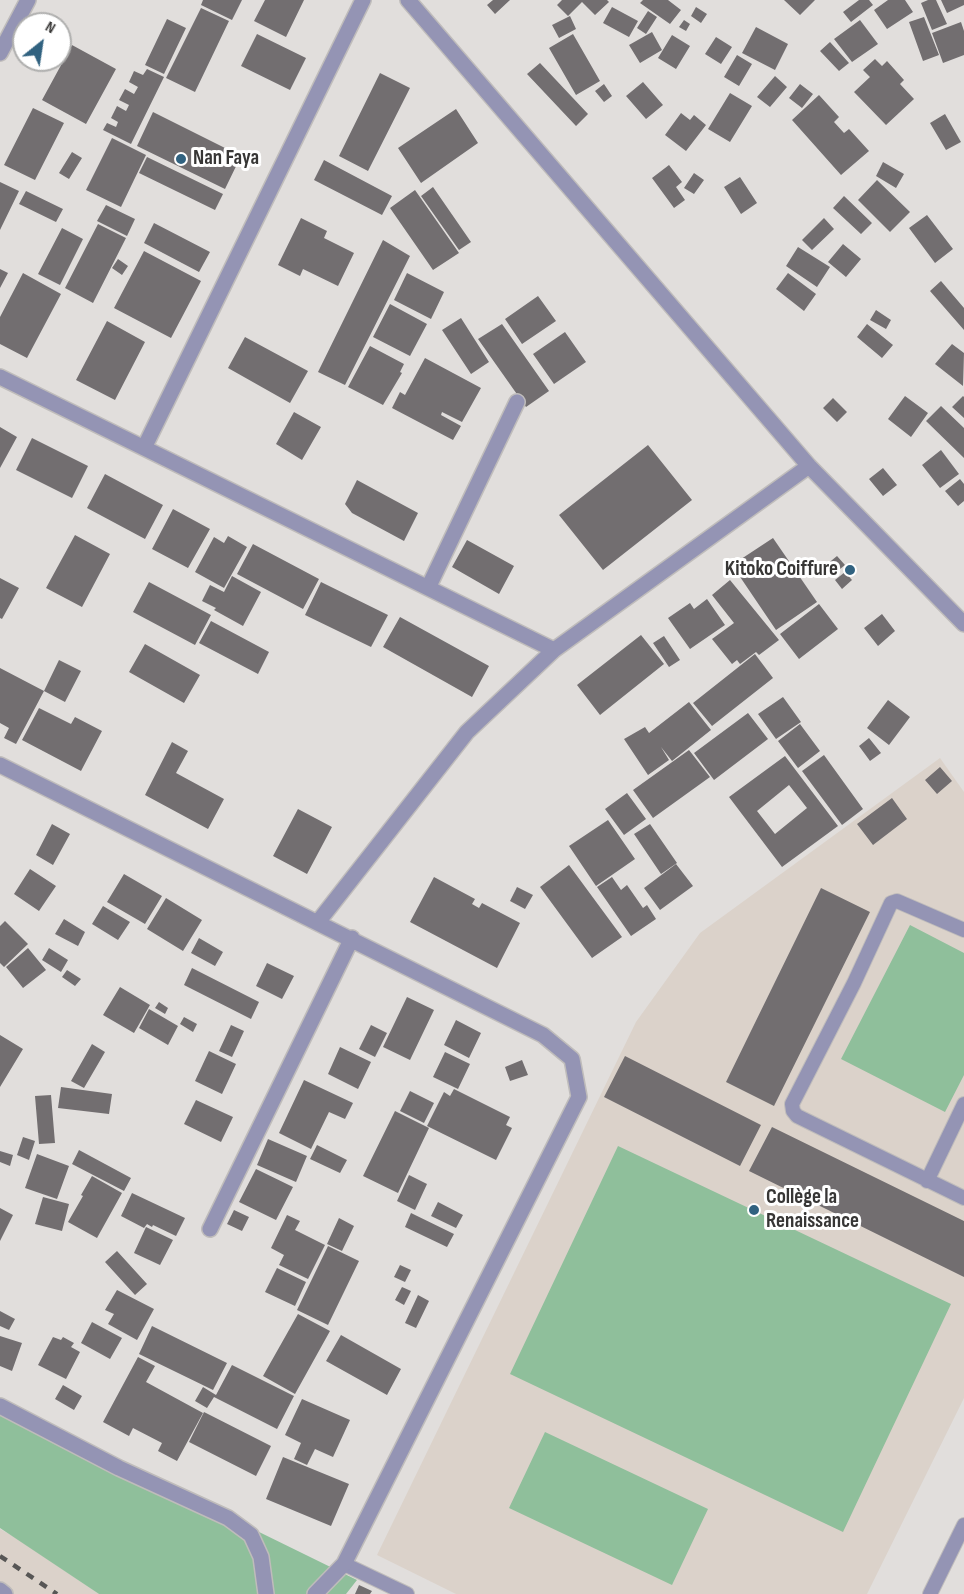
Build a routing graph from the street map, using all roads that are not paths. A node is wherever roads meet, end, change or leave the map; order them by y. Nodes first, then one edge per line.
1 (28, 0) edge
2 (363, 0) edge
3 (408, 0) edge
4 (0, 53) edge
5 (0, 377) edge
6 (517, 402) dead end
7 (144, 448) junction
8 (809, 466) junction
9 (428, 588) junction
10 (964, 624) edge
11 (554, 650) junction
12 (0, 765) edge
13 (318, 922) junction
14 (964, 930) edge
15 (352, 938) junction
16 (964, 1104) edge
17 (927, 1181) junction
18 (964, 1198) edge
19 (210, 1229) dead end
20 (0, 1406) edge
21 (964, 1525) edge
22 (344, 1564) junction
23 (0, 1590) edge
24 (5, 1594) edge
25 (266, 1594) edge
26 (315, 1594) edge
27 (407, 1594) edge
28 (930, 1594) edge

1 - 4 street
2 - 7 street
3 - 8 street
5 - 7 street
6 - 9 street
7 - 9 street
8 - 10 street
8 - 11 street
9 - 11 street
11 - 13 street
12 - 13 street
13 - 15 street
14 - 17 lane
15 - 19 street
15 - 22 street
16 - 17 lane
17 - 18 lane
20 - 25 street
21 - 28 lane
22 - 26 street
22 - 27 lane
23 - 24 street

